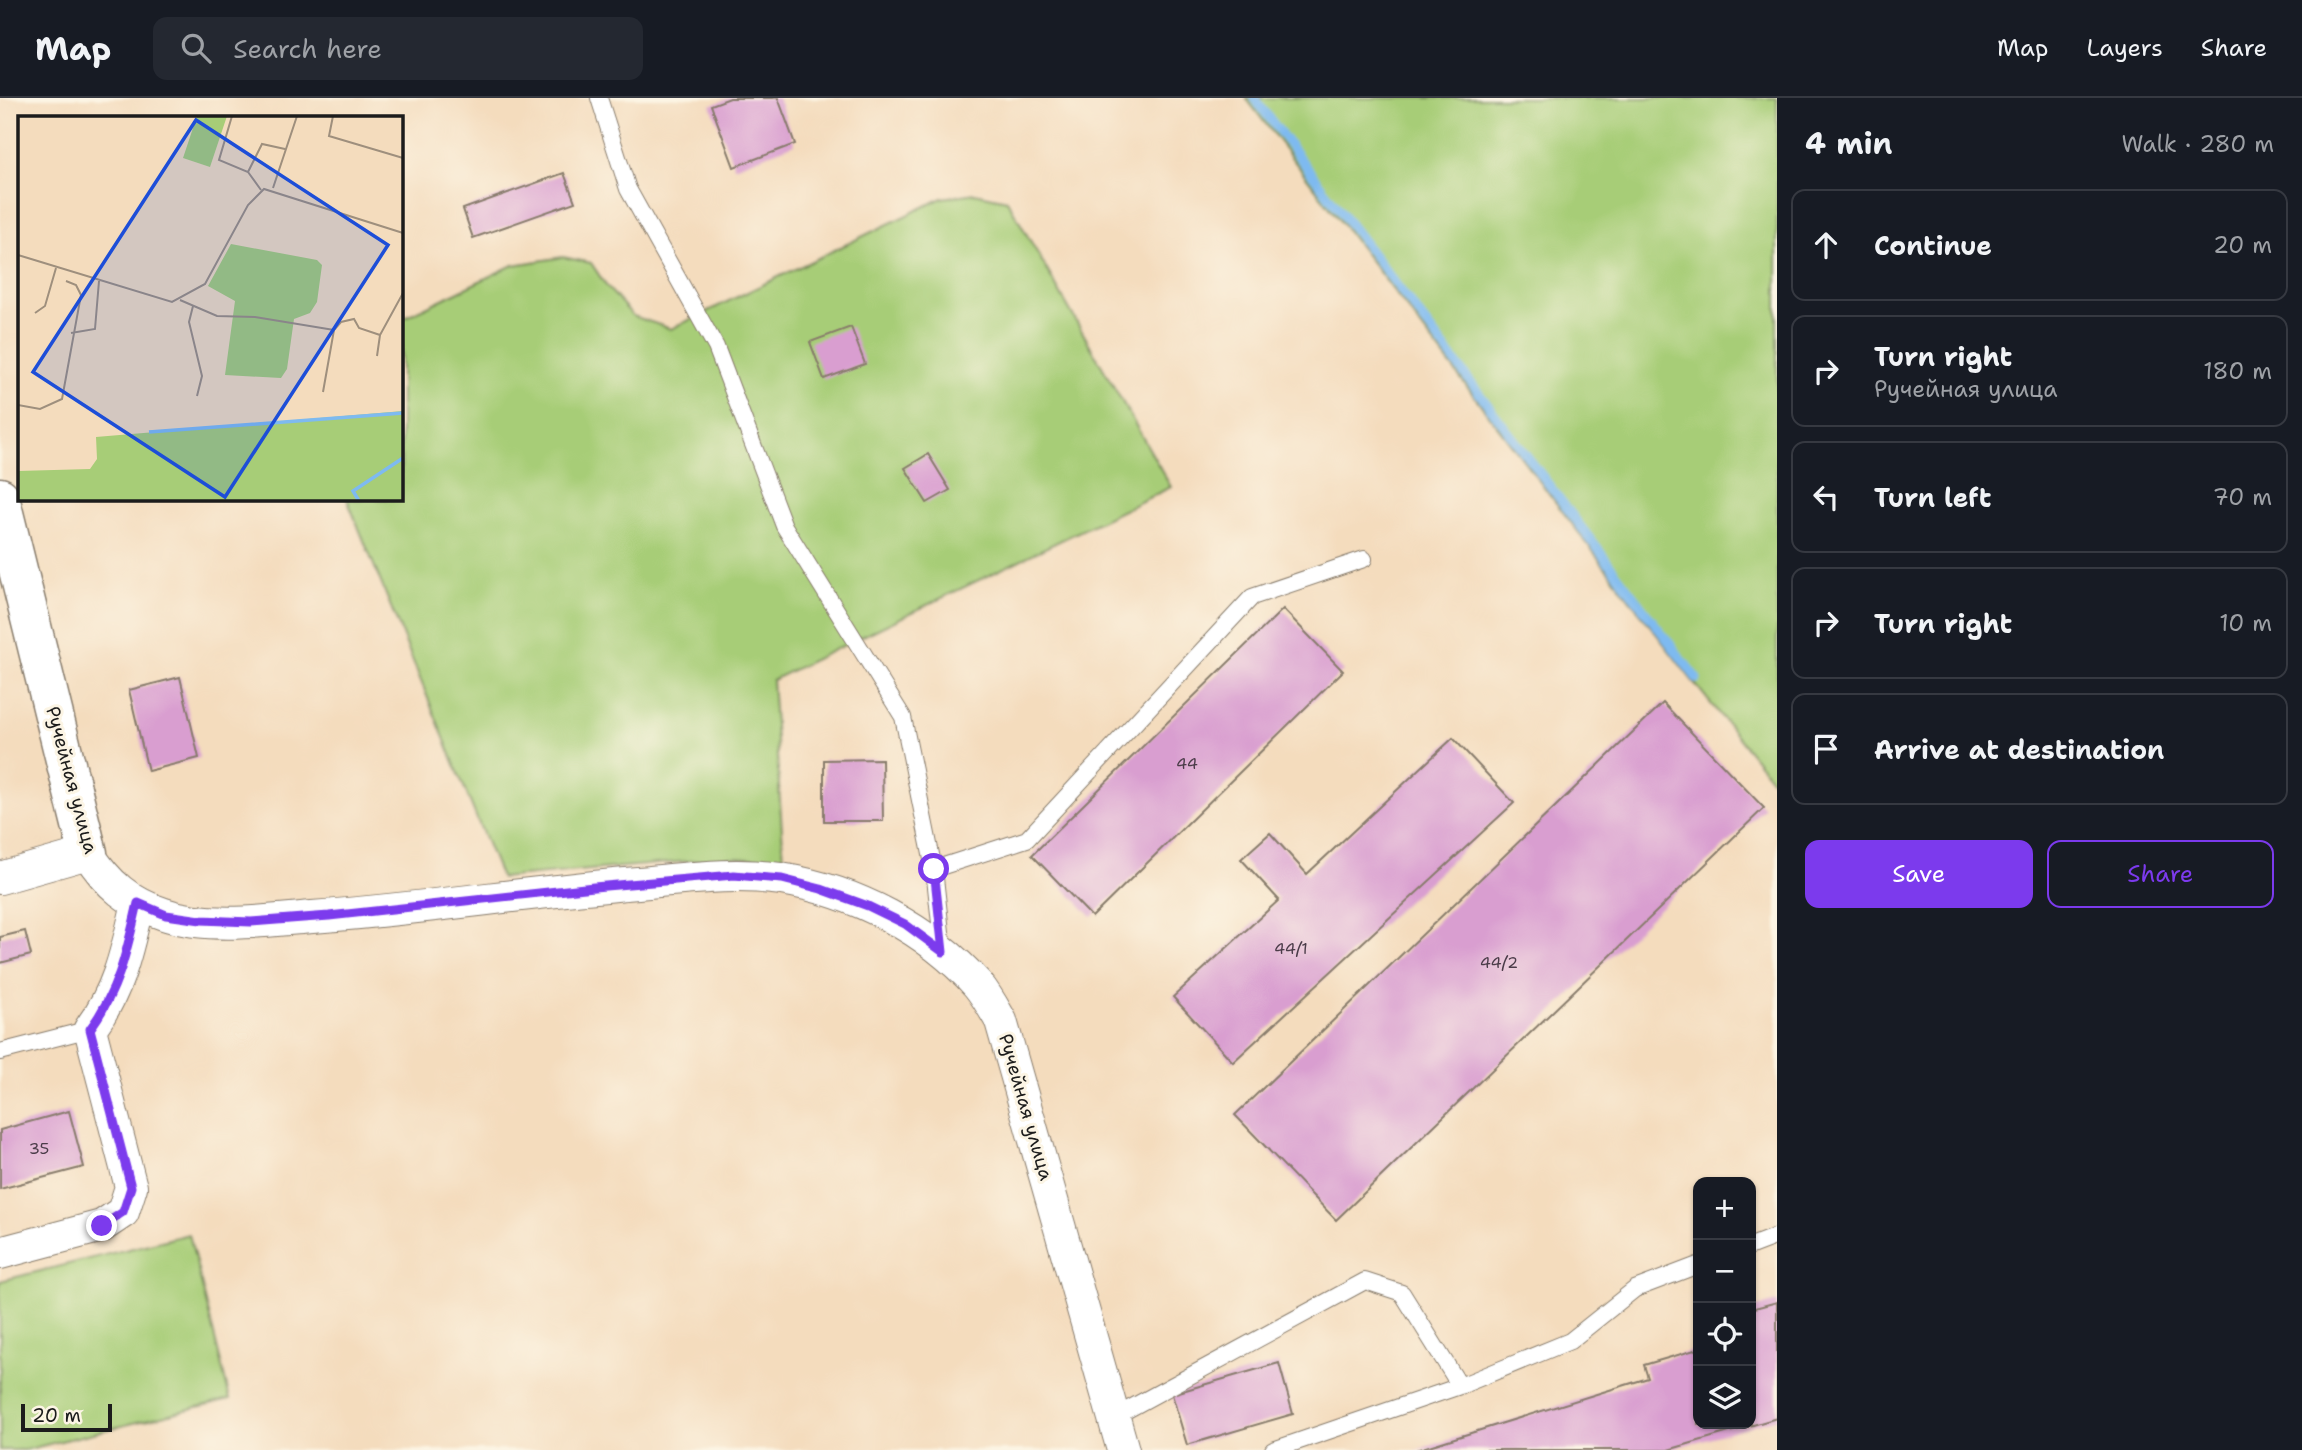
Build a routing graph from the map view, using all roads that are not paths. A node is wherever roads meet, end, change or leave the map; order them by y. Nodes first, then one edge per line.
1 (599, 98) edge
2 (0, 496) edge
3 (1364, 559) dead end
4 (88, 853) junction
5 (934, 869) junction
6 (0, 877) edge
7 (138, 903) junction
8 (943, 952) junction
9 (90, 1029) junction
10 (0, 1052) edge
11 (1777, 1236) edge
12 (1756, 1244) edge
13 (0, 1253) edge
14 (1693, 1267) edge
15 (1460, 1386) junction
16 (1114, 1417) junction
17 (1123, 1450) edge
18 (1273, 1450) edge

1 - 5 lane
2 - 4 street, Ручейная улица
3 - 5 lane
4 - 6 street
4 - 7 street, Ручейная улица
5 - 8 lane
7 - 8 street, Ручейная улица
7 - 9 street
8 - 16 street, Ручейная улица
9 - 10 lane
9 - 13 street
11 - 12 lane
14 - 15 lane
15 - 16 lane
15 - 18 lane
16 - 17 street, Ручейная улица

